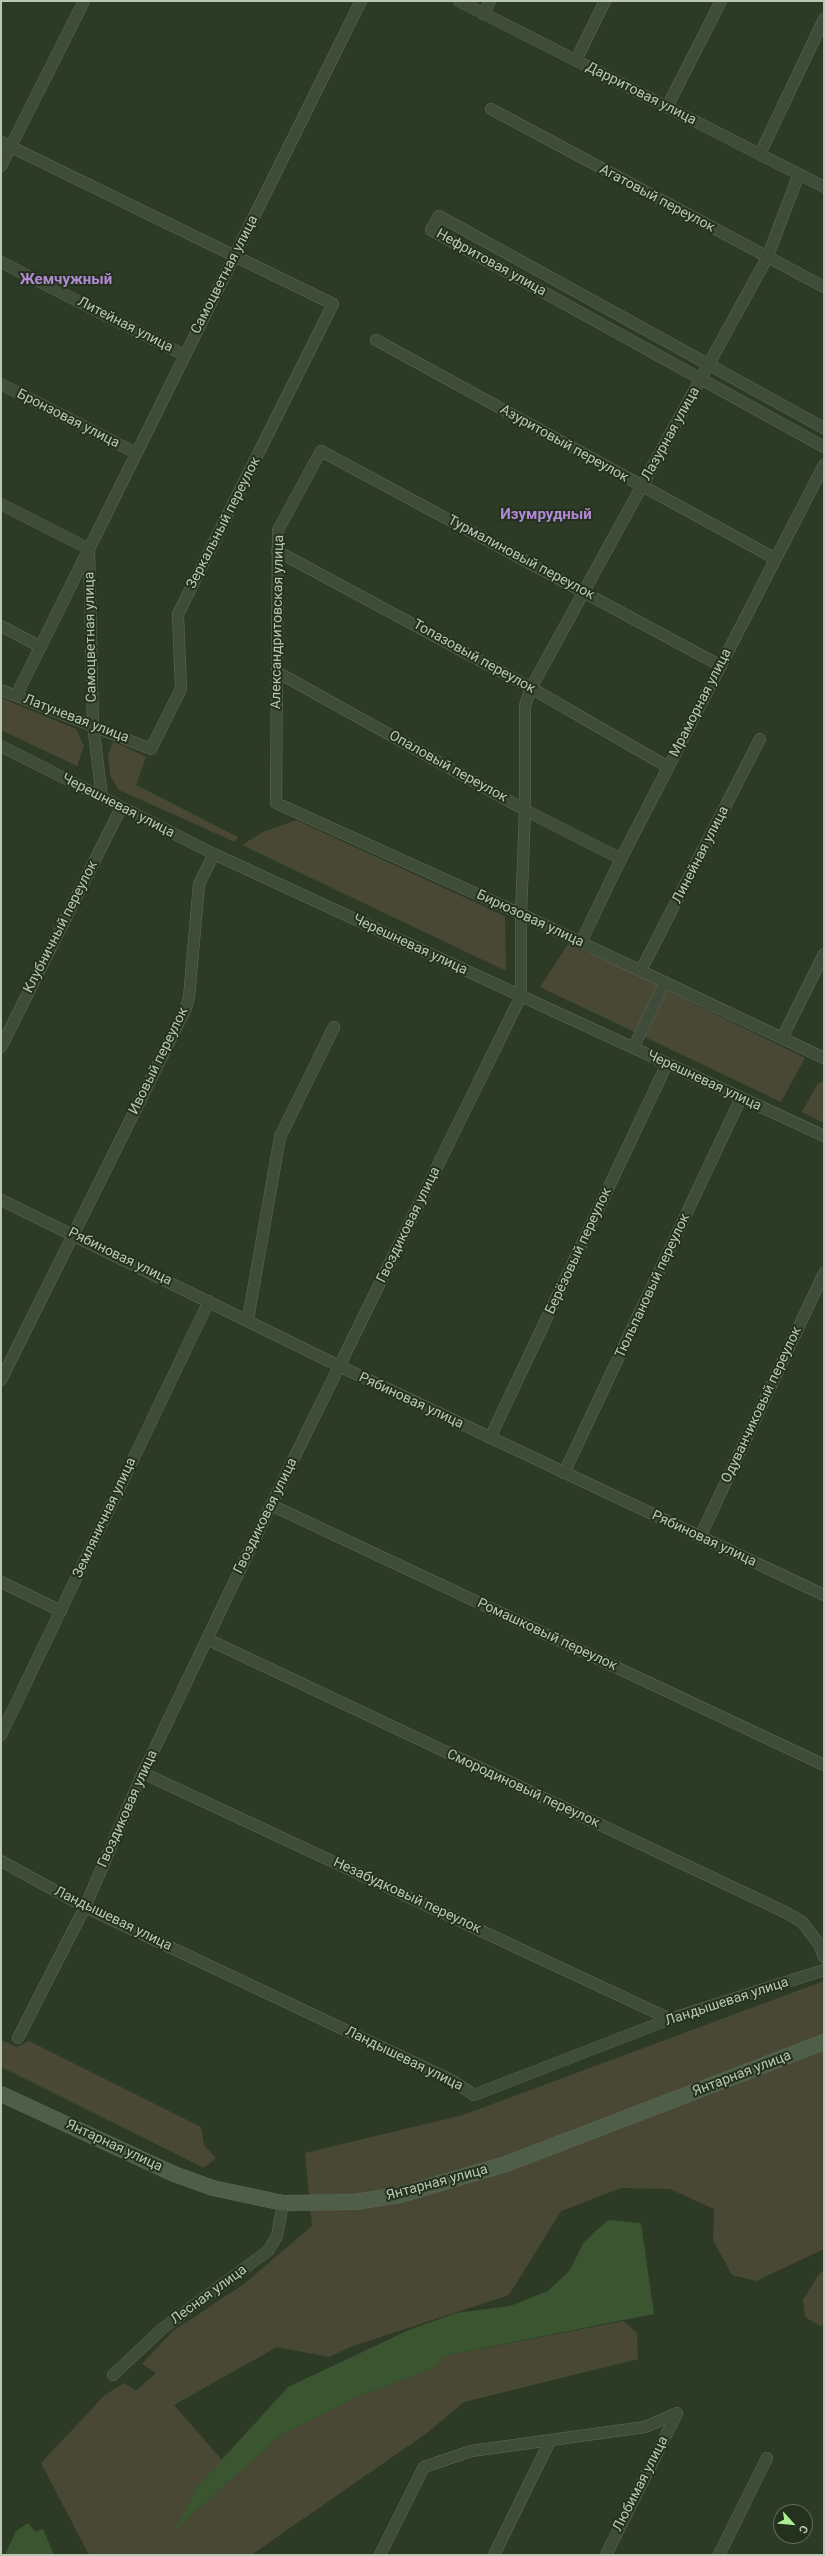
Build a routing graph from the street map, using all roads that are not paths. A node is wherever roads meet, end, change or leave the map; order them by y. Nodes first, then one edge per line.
1 (84, 1) edge
2 (361, 1) edge
3 (459, 1) edge
4 (490, 1) edge
5 (605, 1) edge
6 (721, 1) edge
7 (483, 14) junction
8 (824, 19) edge
9 (576, 60) junction
10 (667, 107) junction
11 (491, 109) dead end
12 (6, 144) edge
13 (760, 154) junction
14 (1, 166) edge
15 (799, 174) junction
16 (824, 187) edge
17 (236, 256) junction
18 (767, 258) junction
19 (1, 262) edge
20 (824, 287) edge
21 (376, 340) dead end
22 (184, 355) junction
23 (709, 365) junction
24 (702, 379) junction
25 (1, 384) edge
26 (824, 428) edge
27 (824, 447) edge
28 (321, 451) joint
29 (136, 453) junction
30 (824, 465) edge
31 (641, 487) junction
32 (1, 504) edge
33 (89, 549) junction
34 (277, 551) junction
35 (774, 558) junction
36 (584, 592) junction
37 (1, 626) edge
38 (41, 647) junction
39 (721, 666) junction
40 (277, 672) junction
41 (530, 688) junction
42 (1, 690) edge
43 (16, 696) junction
44 (93, 725) junction
45 (760, 739) dead end
46 (1, 746) edge
47 (151, 749) joint
48 (668, 767) junction
49 (102, 797) junction
50 (276, 803) joint
51 (121, 808) junction
52 (525, 810) junction
53 (214, 854) junction
54 (621, 860) junction
55 (520, 914) junction
56 (581, 942) junction
57 (824, 954) edge
58 (641, 970) junction
59 (665, 982) junction
60 (521, 996) junction
61 (334, 1028) dead end
62 (782, 1038) junction
63 (1, 1047) edge
64 (633, 1048) junction
65 (824, 1058) edge
66 (667, 1064) junction
67 (741, 1098) junction
68 (824, 1136) edge
69 (1, 1200) edge
70 (73, 1234) junction
71 (824, 1273) edge
72 (209, 1301) junction
73 (248, 1319) junction
74 (339, 1366) junction
75 (1, 1380) edge
76 (490, 1438) junction
77 (564, 1473) junction
78 (271, 1504) junction
79 (700, 1537) junction
80 (1, 1582) edge
81 (824, 1595) edge
82 (61, 1611) junction
83 (207, 1640) junction
84 (1, 1735) edge
85 (824, 1765) edge
86 (143, 1773) junction
87 (1, 1861) edge
88 (85, 1907) junction
89 (824, 1957) edge
90 (824, 1970) edge
91 (670, 2020) junction
92 (18, 2038) dead end
93 (824, 2042) edge
94 (1, 2094) edge
95 (283, 2203) junction
96 (113, 2375) dead end
97 (550, 2441) junction
98 (767, 2458) dead end
99 (380, 2555) edge
100 (494, 2555) edge
101 (606, 2555) edge
102 (719, 2555) edge

1 - 12 street
2 - 17 street, Самоцветная улица
3 - 7 street, Дарритовая улица
4 - 7 street
5 - 9 street
6 - 10 street
7 - 9 street, Дарритовая улица
8 - 13 street
9 - 10 street, Дарритовая улица
10 - 13 street, Дарритовая улица
11 - 18 street, Агатовый переулок
12 - 14 street
12 - 17 street
13 - 15 street, Дарритовая улица
15 - 16 street, Дарритовая улица
15 - 18 street, Лазурная улица
17 - 22 street, Самоцветная улица
17 - 47 street, Зеркальный переулок
18 - 20 street, Агатовый переулок
18 - 23 street, Лазурная улица
19 - 22 street, Литейная улица
21 - 31 street, Азуритовый переулок
22 - 29 street, Самоцветная улица
23 - 24 street, Лазурная улица
23 - 24 street, Нефритовая улица
23 - 26 street, Нефритовая улица
24 - 27 street, Нефритовая улица
24 - 31 street, Лазурная улица
25 - 29 street, Бронзовая улица
28 - 34 street, Александритовская улица
28 - 36 street, Турмалиновый переулок
29 - 33 street, Самоцветная улица
30 - 35 street, Мраморная улица
31 - 35 street, Азуритовый переулок
31 - 36 street, Лазурная улица
32 - 33 street
33 - 38 street, Самоцветная улица
33 - 44 street, Самоцветная улица
34 - 40 street, Александритовская улица
34 - 41 street, Топазовый переулок
35 - 39 street, Мраморная улица
36 - 39 street, Турмалиновый переулок
36 - 41 street, Лазурная улица
37 - 38 street
38 - 43 street, Самоцветная улица
39 - 48 street, Мраморная улица
40 - 50 street, Александритовская улица
40 - 52 street, Опаловый переулок
41 - 48 street, Топазовый переулок
41 - 52 street, Лазурная улица
42 - 43 street, Латуневая улица
43 - 44 street, Латуневая улица
44 - 47 street, Латуневая улица
44 - 49 street, Самоцветная улица
45 - 58 street, Линейная улица
46 - 49 street, Черешневая улица
48 - 54 street, Мраморная улица
49 - 51 street, Черешневая улица
50 - 55 street, Бирюзовая улица
51 - 53 street, Черешневая улица
51 - 63 street, Клубничный переулок
52 - 54 street, Опаловый переулок
52 - 55 street, Лазурная улица
53 - 60 street, Черешневая улица
53 - 70 street, Ивовый переулок
54 - 56 street, Мраморная улица
55 - 56 street, Бирюзовая улица
55 - 60 street, Лазурная улица
56 - 58 street, Бирюзовая улица
57 - 62 street
58 - 59 street, Бирюзовая улица
59 - 62 street, Бирюзовая улица
59 - 64 street
60 - 64 street, Черешневая улица
60 - 74 street, Гвоздиковая улица
61 - 73 street
62 - 65 street, Бирюзовая улица
64 - 66 street, Черешневая улица
66 - 67 street, Черешневая улица
66 - 76 street, Берёзовый переулок
67 - 68 street, Черешневая улица
67 - 77 street, Тюльпановый переулок
69 - 70 street, Рябиновая улица
70 - 72 street, Рябиновая улица
70 - 75 street, Ивовый переулок
71 - 79 street, Одуванчиковый переулок
72 - 73 street, Рябиновая улица
72 - 82 street, Земляничная улица
73 - 74 street, Рябиновая улица
74 - 76 street, Рябиновая улица
74 - 78 street, Гвоздиковая улица
76 - 77 street, Рябиновая улица
77 - 79 street, Рябиновая улица
78 - 83 street, Гвоздиковая улица
78 - 85 street, Ромашковый переулок
79 - 81 street, Рябиновая улица
80 - 82 street
82 - 84 street, Земляничная улица
83 - 86 street, Гвоздиковая улица
83 - 89 street, Смородиновый переулок
86 - 88 street, Гвоздиковая улица
86 - 91 street, Незабудковый переулок
87 - 88 street, Ландышевая улица
88 - 91 street, Ландышевая улица
88 - 92 street, Гвоздиковая улица
90 - 91 street, Ландышевая улица
93 - 95 street, Янтарная улица
94 - 95 street, Янтарная улица
95 - 96 street, Лесная улица
97 - 99 street
97 - 100 street
97 - 101 street, Любимая улица
98 - 102 street

